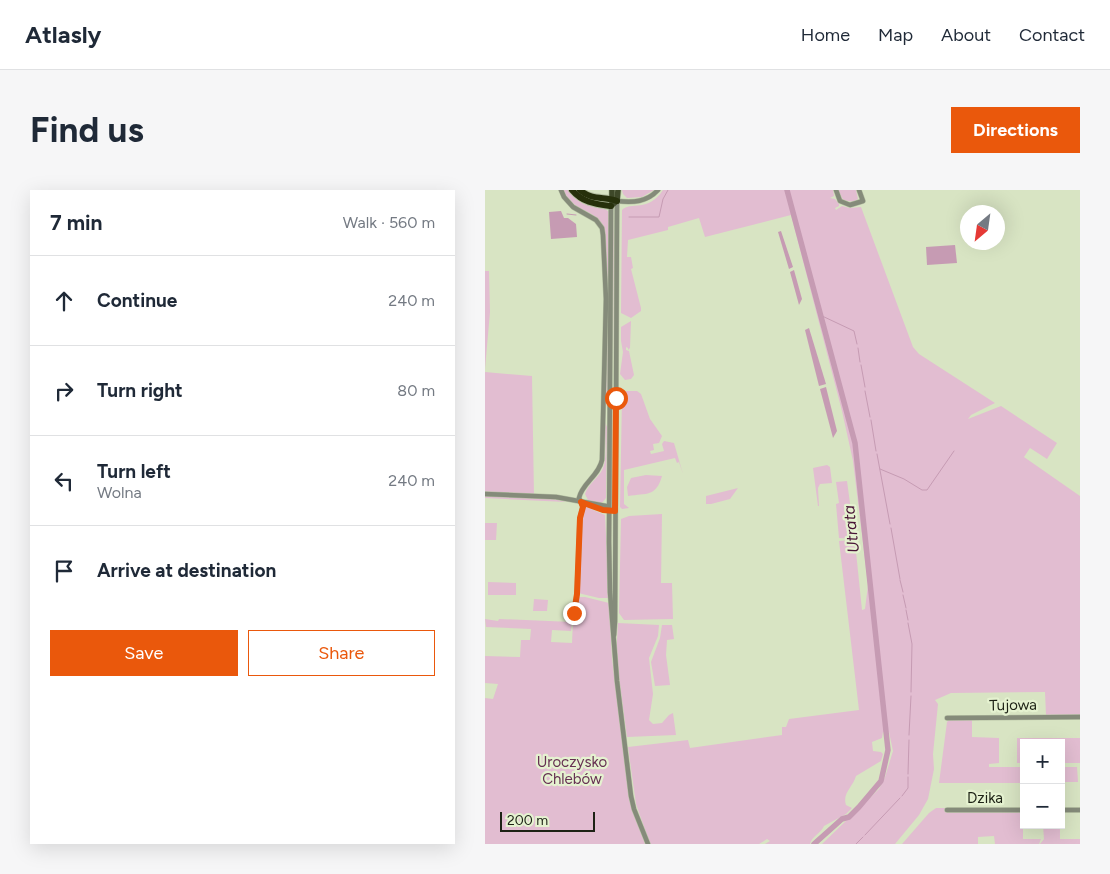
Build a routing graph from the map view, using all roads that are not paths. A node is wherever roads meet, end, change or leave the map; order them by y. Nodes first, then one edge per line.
1 (561, 190) edge
2 (572, 190) edge
3 (580, 190) edge
4 (612, 190) edge
5 (617, 190) edge
6 (658, 190) edge
7 (835, 190) edge
8 (859, 190) edge
9 (614, 202) junction
10 (485, 494) edge
11 (581, 502) junction
12 (612, 510) junction
13 (574, 613) dead end
14 (1080, 717) edge
15 (947, 718) dead end
16 (947, 810) dead end
17 (1020, 810) edge
18 (1065, 810) edge
19 (1080, 810) edge
20 (648, 844) edge

1 - 11 street
2 - 9 highway
3 - 9 highway
4 - 9 main road
5 - 9 main road
6 - 9 street
7 - 8 street
9 - 12 street
10 - 11 street
11 - 12 street
11 - 13 street
12 - 20 street
14 - 15 street, Tujowa
16 - 17 street, Dzika
18 - 19 street

